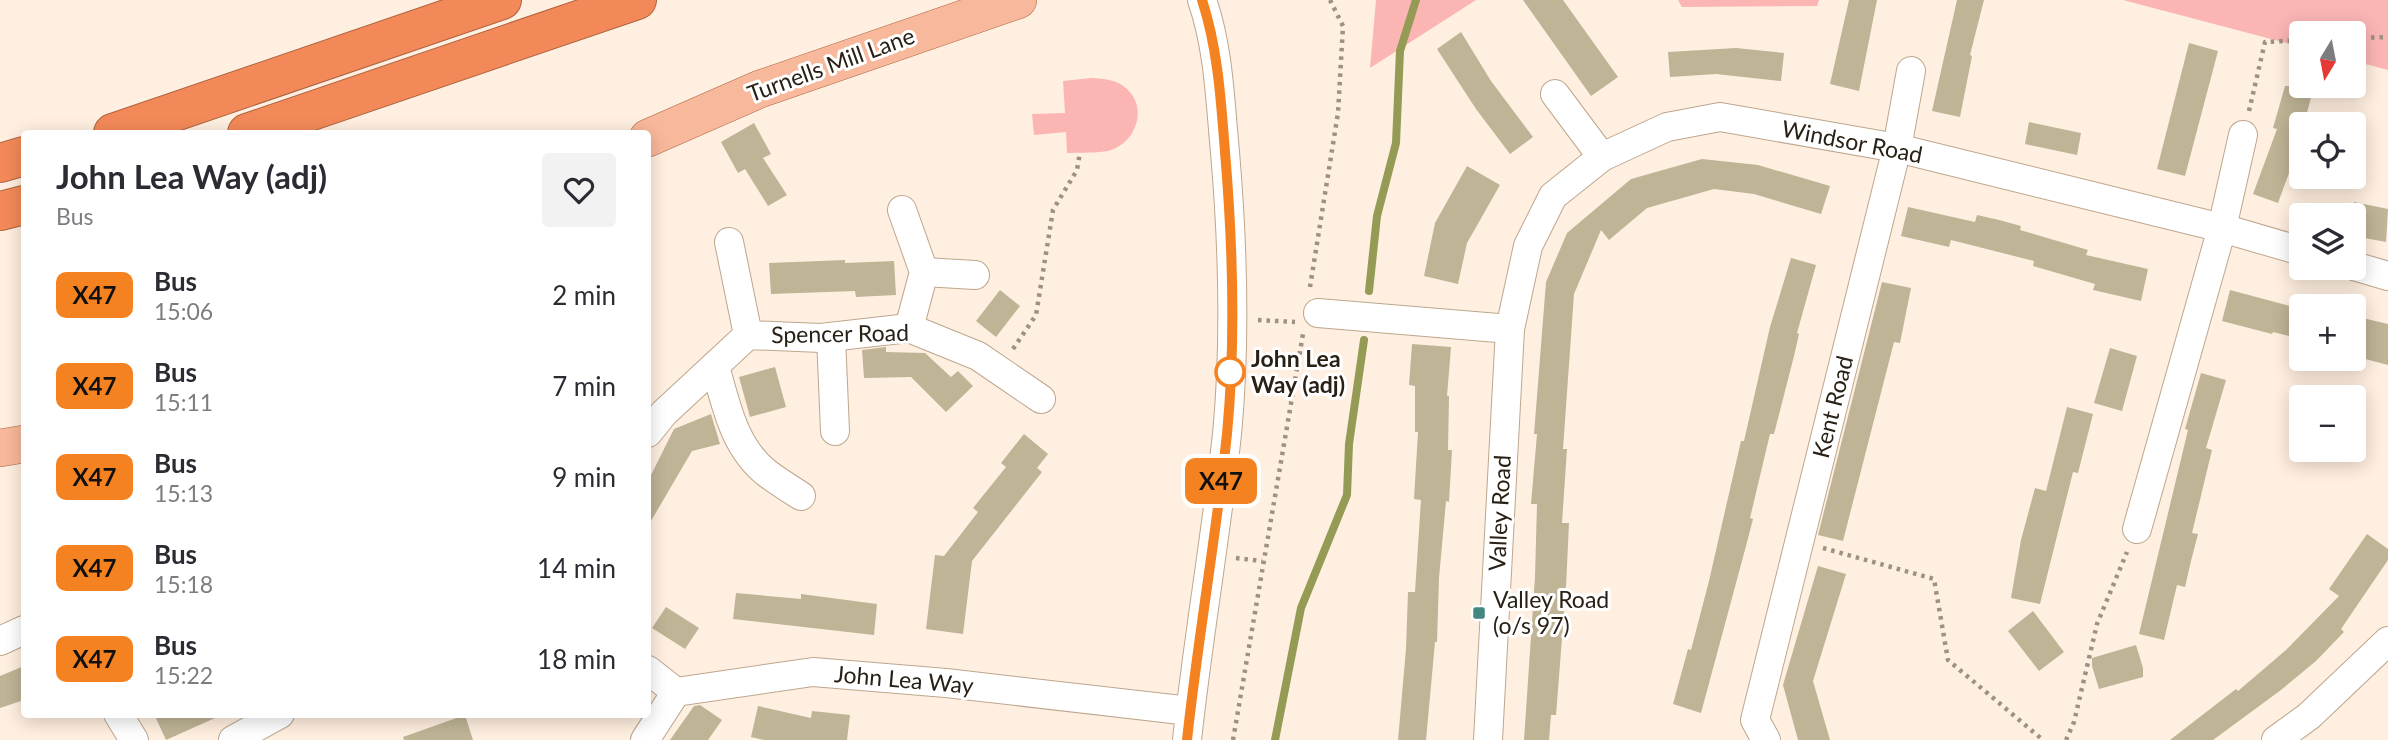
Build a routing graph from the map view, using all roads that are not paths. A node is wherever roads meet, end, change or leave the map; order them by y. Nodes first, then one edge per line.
1 (502, 0) edge
2 (637, 0) edge
3 (1018, 0) edge
4 (1202, 0) edge
5 (1911, 71) dead end
6 (1555, 94) dead end
7 (122, 130) edge
8 (256, 130) edge
9 (2243, 135) road end
10 (651, 137) edge
11 (1897, 148) junction
12 (21, 157) edge
13 (1602, 157) junction
14 (0, 163) edge
15 (21, 206) edge
16 (902, 210) dead end
17 (0, 211) edge
18 (2222, 228) junction
19 (729, 242) dead end
20 (2289, 248) edge
21 (2366, 270) edge
22 (924, 272) junction
23 (975, 275) dead end
24 (2388, 276) edge
25 (1313, 305) road end
26 (909, 328) junction
27 (1510, 329) junction
28 (748, 335) junction
29 (831, 337) junction
30 (715, 366) junction
31 (1041, 400) dead end
32 (651, 429) edge
33 (835, 431) dead end
34 (21, 444) edge
35 (0, 448) edge
36 (801, 496) dead end
37 (2137, 529) road end
38 (21, 631) edge
39 (0, 641) edge
40 (2388, 641) edge
41 (651, 672) edge
42 (676, 692) junction
43 (1190, 711) junction
44 (120, 718) edge
45 (273, 718) edge
46 (134, 740) edge
47 (233, 740) edge
48 (645, 740) edge
49 (1187, 740) edge
50 (1488, 740) edge
51 (1766, 740) edge
52 (2276, 740) edge

1 - 7 highway
2 - 8 highway
3 - 10 main road, Turnells Mill Lane
4 - 43 street
5 - 11 street, Kent Road
6 - 13 street
9 - 18 street
11 - 13 street, Windsor Road
11 - 18 street, Windsor Road
11 - 51 street, Kent Road
12 - 14 highway
13 - 27 street, Windsor Road
15 - 17 highway
16 - 22 street
18 - 20 street, Windsor Road
18 - 37 street
19 - 28 street, Spencer Road
21 - 24 street
22 - 23 street
22 - 26 street
25 - 27 street
26 - 29 street, Spencer Road
26 - 31 street, Spencer Road
27 - 50 street, Valley Road
28 - 29 street, Spencer Road
28 - 30 street, Spencer Road
29 - 33 street
30 - 32 street, Spencer Road
30 - 36 street
34 - 35 main road
38 - 39 street
40 - 52 street
41 - 42 street
42 - 43 street, John Lea Way
42 - 48 street
43 - 49 street
44 - 46 street
45 - 47 street

